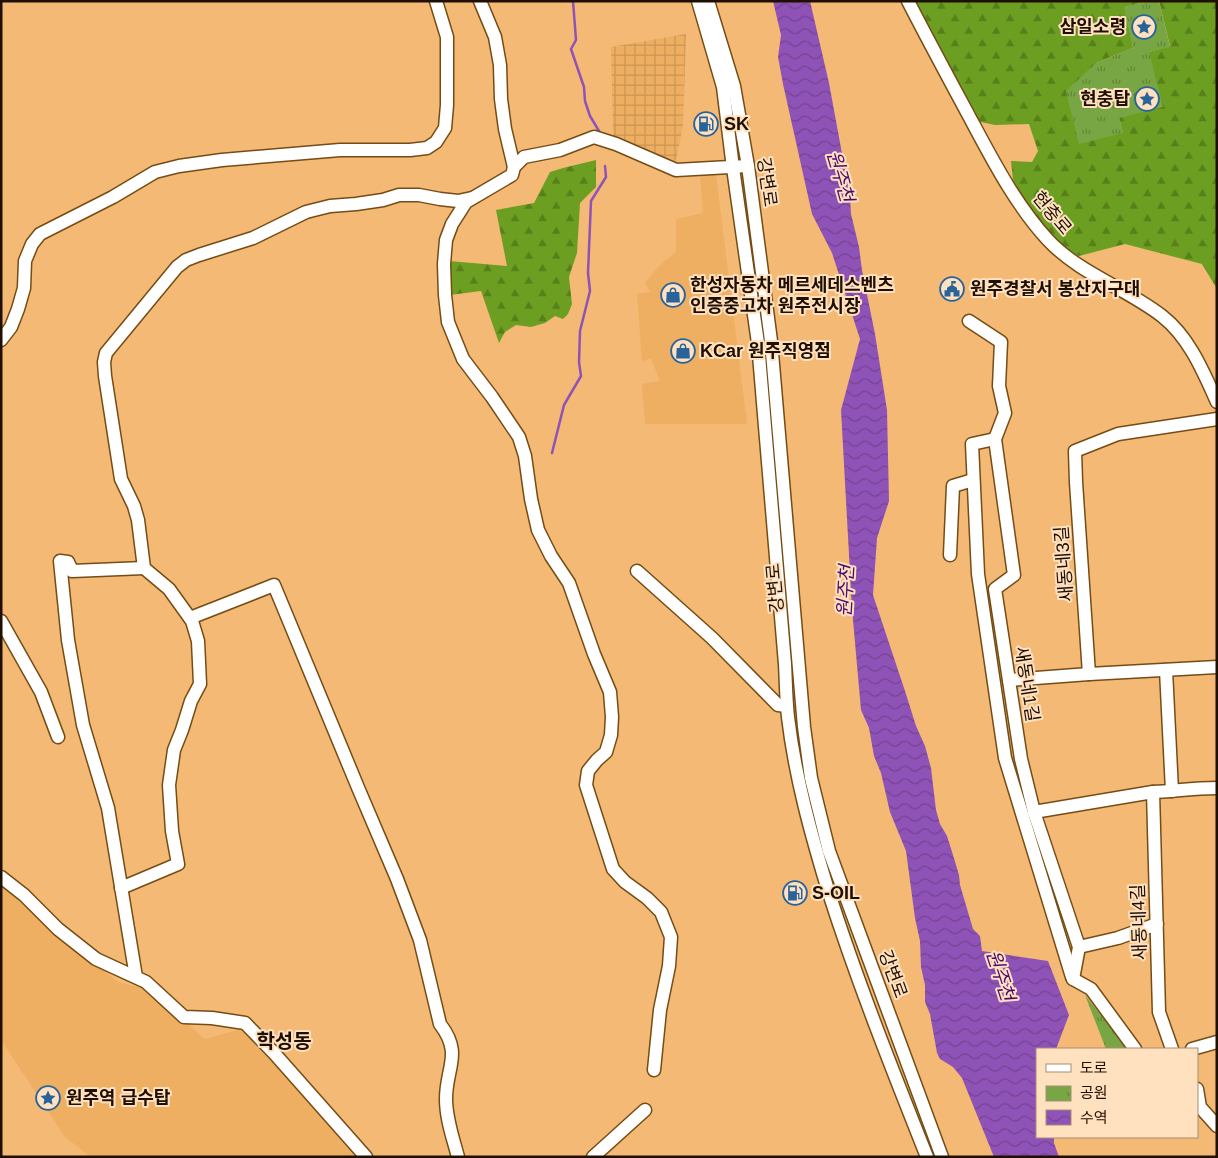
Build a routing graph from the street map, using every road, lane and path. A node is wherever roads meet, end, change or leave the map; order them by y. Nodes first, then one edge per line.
1 (436, 1) edge
2 (480, 1) edge
3 (698, 1) edge
4 (708, 1) edge
5 (908, 1) edge
6 (748, 166) junction
7 (514, 167) junction
8 (733, 168) junction
9 (474, 198) junction
10 (969, 321) dead end
11 (1, 340) edge
12 (1217, 402) edge
13 (1217, 419) edge
14 (996, 439) junction
15 (973, 480) junction
16 (950, 555) dead end
17 (144, 568) junction
18 (637, 571) dead end
19 (190, 618) junction
20 (1, 621) edge
21 (1217, 667) edge
22 (1166, 670) junction
23 (1089, 674) junction
24 (1009, 680) junction
25 (787, 706) junction
26 (58, 737) dead end
27 (1217, 788) edge
28 (1172, 791) junction
29 (1153, 792) junction
30 (1034, 812) junction
31 (1, 877) edge
32 (121, 888) junction
33 (1157, 924) junction
34 (1079, 947) junction
35 (136, 977) junction
36 (1073, 979) junction
37 (1217, 1042) edge
38 (1134, 1048) edge
39 (1172, 1048) edge
40 (1196, 1048) edge
41 (654, 1070) dead end
42 (1198, 1105) edge
43 (645, 1110) dead end
44 (1217, 1126) edge
45 (366, 1157) edge
46 (458, 1157) edge
47 (593, 1157) edge
48 (927, 1157) edge
49 (942, 1157) edge

1 - 11 street
2 - 7 street
3 - 8 street, 강변로
4 - 6 street, 강변로
5 - 12 street, 현충로
6 - 8 street
6 - 49 street, 강변로
7 - 8 street
7 - 9 street
8 - 25 street, 강변로
9 - 17 street
9 - 41 street
10 - 14 street, 새동네1길
13 - 23 street, 새동네3길
14 - 15 street
14 - 24 street, 새동네1길
15 - 16 street
15 - 36 street
17 - 19 street
17 - 32 street
18 - 25 street
19 - 32 street
19 - 46 street
20 - 26 street
21 - 22 street
22 - 23 street
22 - 28 street
23 - 24 street
24 - 30 street, 새동네1길
25 - 48 street, 강변로
27 - 28 street
28 - 29 street
29 - 30 street
29 - 33 street, 새동네4길
30 - 34 street, 새동네1길
31 - 35 street
32 - 35 street
33 - 34 street
33 - 39 street, 새동네4길
34 - 36 street, 새동네1길
35 - 45 street
36 - 38 street
37 - 40 street
42 - 44 street
43 - 47 street

